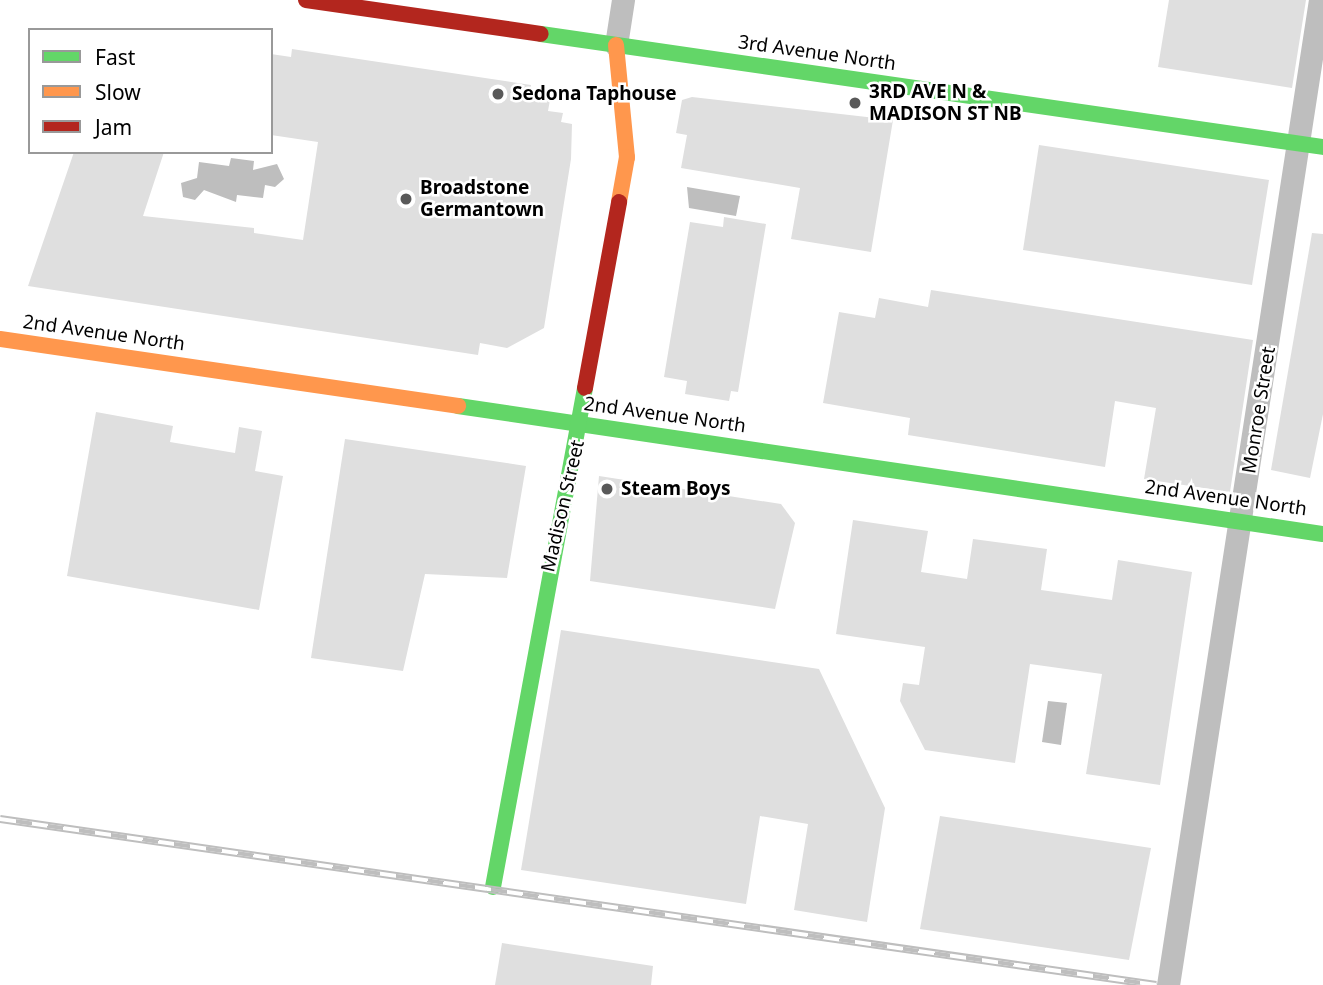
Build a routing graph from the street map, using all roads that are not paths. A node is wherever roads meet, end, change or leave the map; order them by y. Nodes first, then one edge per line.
1 (306, 0) edge
2 (623, 0) edge
3 (1320, 0) edge
4 (616, 45) junction
5 (1312, 146) edge
6 (0, 340) edge
7 (582, 424) junction
8 (1241, 522) junction
9 (1323, 534) edge
10 (493, 887) dead end
11 (1168, 985) edge

1 - 4 street, 3rd Avenue North
2 - 4 street, Madison Street
3 - 5 street, Monroe Street
4 - 5 street, 3rd Avenue North
4 - 7 street, Madison Street
5 - 8 street, Monroe Street
6 - 7 street, 2nd Avenue North
7 - 8 street, 2nd Avenue North
7 - 10 street, Madison Street
8 - 9 street, 2nd Avenue North
8 - 11 street, Monroe Street

